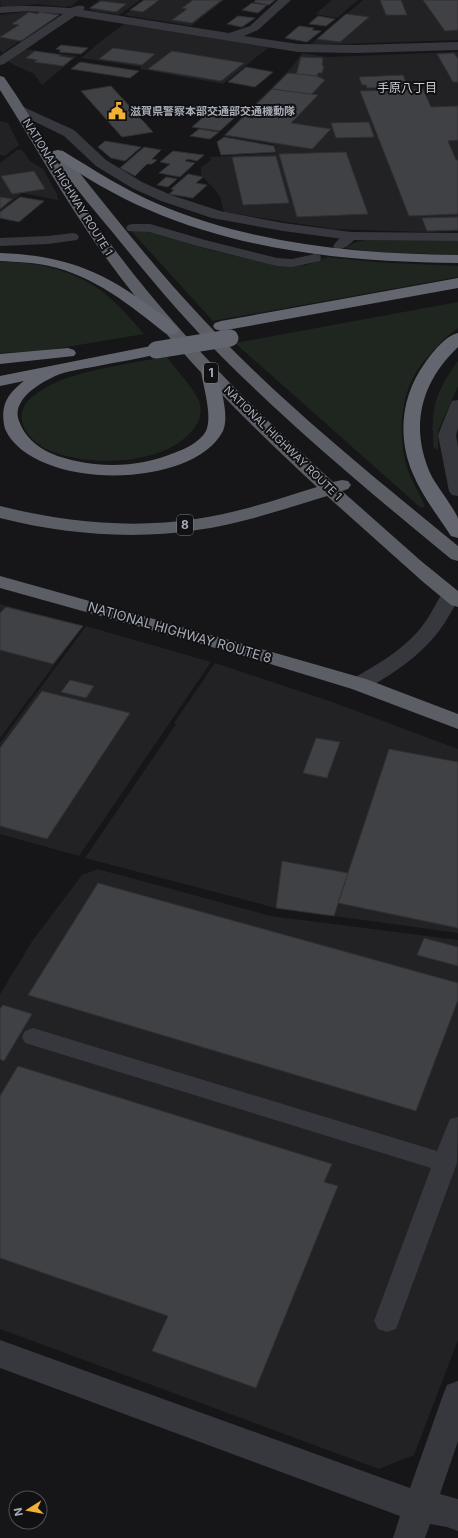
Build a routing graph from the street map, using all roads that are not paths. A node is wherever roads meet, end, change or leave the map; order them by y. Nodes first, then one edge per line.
1 (285, 0) edge
2 (88, 2) dead end
3 (0, 10) edge
4 (73, 11) junction
5 (230, 37) junction
6 (458, 46) edge
7 (0, 61) edge
8 (0, 80) edge
9 (19, 109) junction
10 (58, 154) junction
11 (132, 228) dead end
12 (351, 236) junction
13 (73, 237) dead end
14 (458, 237) edge
15 (0, 242) edge
16 (339, 246) dead end
17 (0, 257) edge
18 (315, 258) dead end
19 (458, 259) edge
20 (458, 282) edge
21 (458, 295) edge
22 (171, 330) junction
23 (225, 332) junction
24 (458, 338) edge
25 (80, 357) junction
26 (0, 359) edge
27 (0, 366) edge
28 (209, 371) junction
29 (0, 381) edge
30 (458, 405) edge
31 (365, 478) junction
32 (457, 480) edge
33 (330, 489) junction
34 (0, 512) edge
35 (458, 532) edge
36 (458, 555) edge
37 (0, 582) edge
38 (454, 598) edge
39 (359, 684) junction
40 (458, 722) edge
41 (34, 1037) dead end
42 (458, 1126) edge
43 (445, 1162) junction
44 (387, 1321) dead end
45 (0, 1354) edge
46 (458, 1395) edge
47 (419, 1507) junction
48 (458, 1515) edge
49 (409, 1538) edge

1 - 5 street
2 - 4 street
3 - 4 street
4 - 5 street
4 - 7 street
5 - 6 street
8 - 9 highway, NATIONAL HIGHWAY ROUTE 1 / 1
9 - 10 highway, NATIONAL HIGHWAY ROUTE 1 / 1
9 - 12 street
9 - 22 highway, NATIONAL HIGHWAY ROUTE 1 / 1
10 - 19 highway
10 - 31 highway, NATIONAL HIGHWAY ROUTE 1 / 1
11 - 18 lane
12 - 14 street
12 - 16 lane
13 - 15 lane
17 - 22 highway
20 - 23 highway
21 - 23 highway
22 - 28 highway, NATIONAL HIGHWAY ROUTE 1 / 1
23 - 25 highway, bridge
24 - 35 highway
25 - 26 highway
25 - 27 highway
25 - 28 highway
25 - 29 highway
28 - 33 highway, NATIONAL HIGHWAY ROUTE 1 / 1
30 - 32 street
31 - 33 highway, 8
31 - 36 highway, NATIONAL HIGHWAY ROUTE 1 / 1
33 - 34 highway, 8
33 - 38 highway, NATIONAL HIGHWAY ROUTE 1 / 1
37 - 39 highway, NATIONAL HIGHWAY ROUTE 8
38 - 39 street
39 - 40 highway, NATIONAL HIGHWAY ROUTE 8
41 - 43 lane
42 - 43 lane
43 - 44 lane
45 - 47 street
46 - 47 street
47 - 48 street
47 - 49 street

